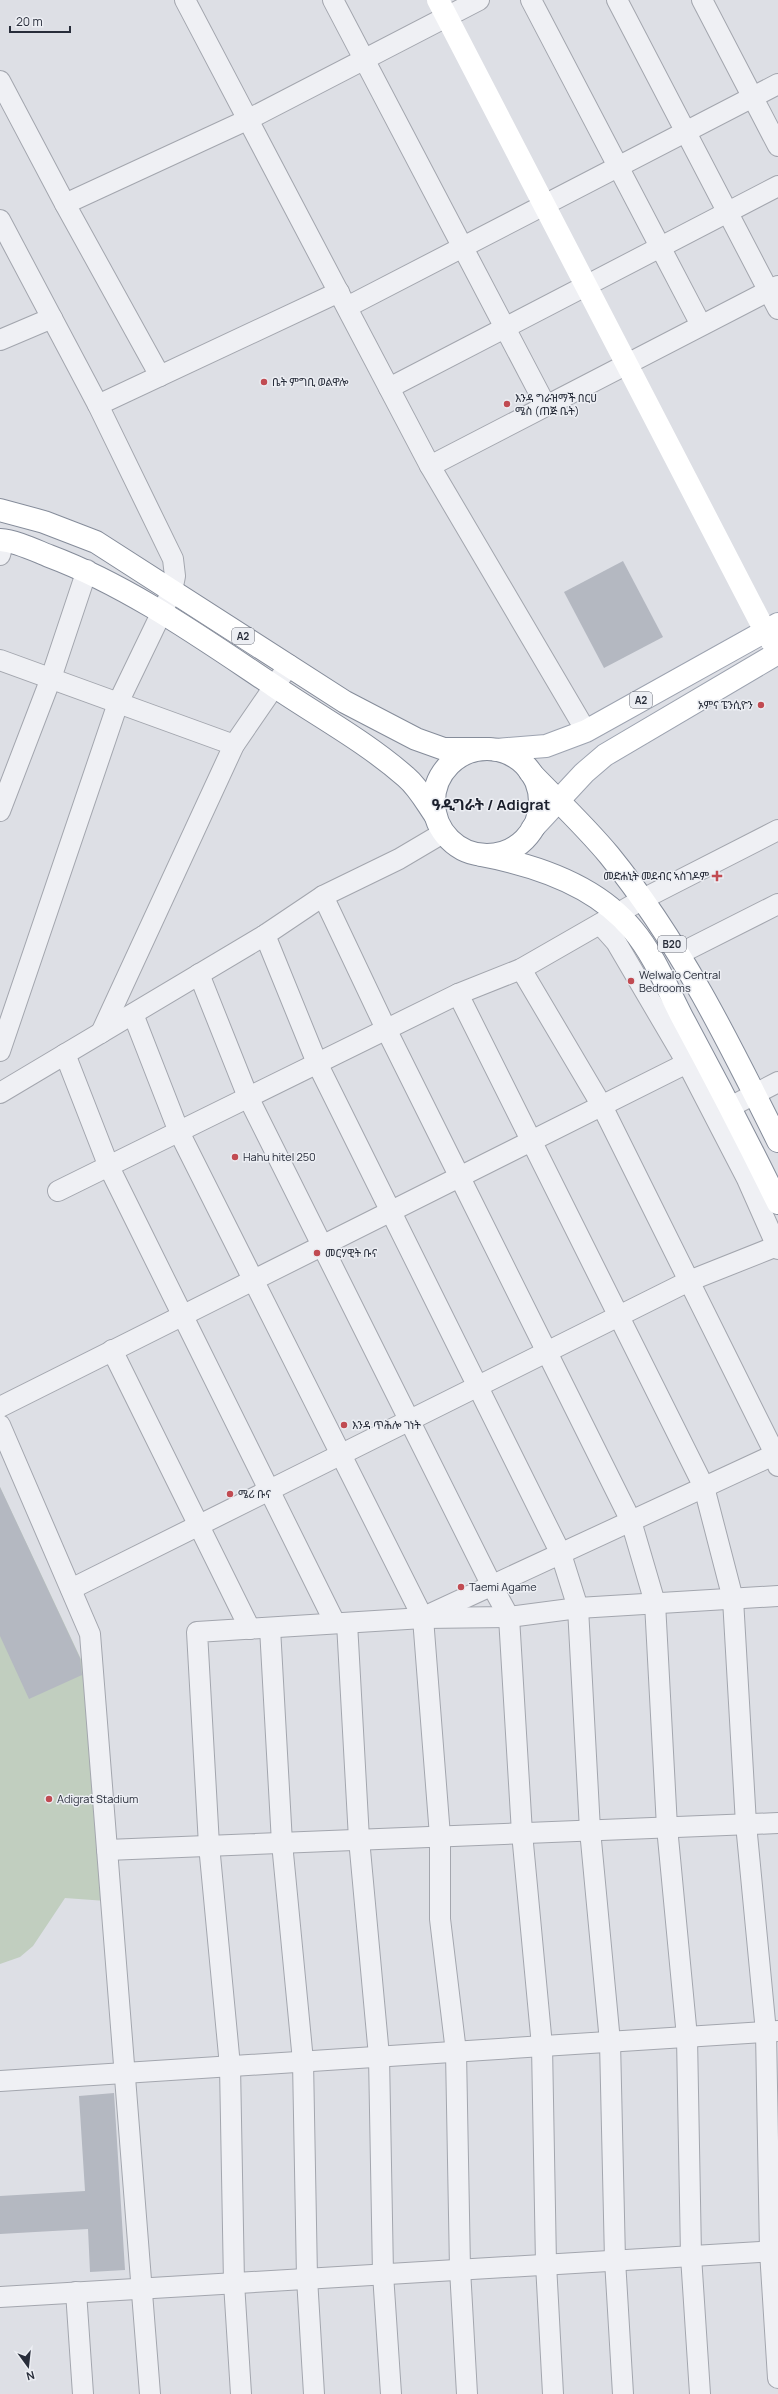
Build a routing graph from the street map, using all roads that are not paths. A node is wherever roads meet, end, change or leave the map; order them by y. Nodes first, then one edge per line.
1 (185, 0) edge
2 (333, 0) edge
3 (479, 0) edge
4 (531, 0) edge
5 (617, 0) edge
6 (702, 0) edge
7 (442, 8) edge
8 (365, 59) junction
9 (0, 81) edge
10 (778, 84) edge
11 (753, 97) junction
12 (249, 119) junction
13 (686, 132) junction
14 (778, 146) edge
15 (618, 167) junction
16 (778, 186) edge
17 (65, 204) junction
18 (545, 204) junction
19 (728, 212) junction
20 (0, 220) edge
21 (6, 244) edge
22 (463, 247) junction
23 (660, 247) junction
24 (587, 285) junction
25 (773, 288) edge
26 (343, 299) junction
27 (778, 309) edge
28 (52, 318) junction
29 (701, 325) junction
30 (505, 327) junction
31 (0, 340) edge
32 (628, 363) junction
33 (160, 376) junction
34 (389, 388) junction
35 (98, 405) junction
36 (546, 406) junction
37 (430, 466) junction
38 (0, 510) edge
39 (2, 545) edge
40 (87, 570) junction
41 (172, 591) junction
42 (160, 613) junction
43 (772, 628) edge
44 (778, 652) edge
45 (0, 660) edge
46 (289, 665) junction
47 (51, 678) junction
48 (274, 686) junction
49 (118, 703) junction
50 (586, 731) junction
51 (234, 745) junction
52 (492, 749) junction
53 (530, 772) junction
54 (558, 801) junction
55 (0, 811) edge
56 (439, 824) junction
57 (532, 829) junction
58 (778, 830) edge
59 (481, 855) junction
60 (323, 896) junction
61 (642, 899) junction
62 (778, 904) edge
63 (608, 919) junction
64 (265, 935) junction
65 (679, 954) junction
66 (521, 968) junction
67 (199, 974) junction
68 (458, 994) junction
69 (133, 1014) junction
70 (386, 1029) junction
71 (101, 1033) junction
72 (0, 1051) edge
73 (65, 1054) junction
74 (317, 1063) junction
75 (686, 1063) junction
76 (778, 1082) edge
77 (4, 1084) edge
78 (755, 1094) junction
79 (248, 1098) junction
80 (602, 1106) junction
81 (730, 1107) junction
82 (179, 1132) junction
83 (532, 1141) junction
84 (778, 1141) edge
85 (109, 1167) junction
86 (460, 1176) junction
87 (58, 1192) dead end
88 (778, 1203) edge
89 (391, 1211) junction
90 (322, 1246) junction
91 (777, 1247) edge
92 (253, 1280) junction
93 (689, 1281) junction
94 (183, 1315) junction
95 (619, 1316) junction
96 (112, 1350) junction
97 (547, 1352) junction
98 (478, 1386) junction
99 (0, 1407) edge
100 (409, 1420) junction
101 (0, 1425) edge
102 (340, 1454) junction
103 (777, 1458) edge
104 (704, 1487) junction
105 (269, 1489) junction
106 (631, 1521) junction
107 (199, 1524) junction
108 (561, 1554) junction
109 (492, 1586) junction
110 (71, 1589) junction
111 (778, 1596) edge
112 (734, 1598) junction
113 (655, 1603) junction
114 (578, 1608) junction
115 (509, 1617) junction
116 (423, 1618) junction
117 (341, 1623) junction
118 (270, 1628) junction
119 (250, 1629) junction
120 (778, 1822) edge
121 (746, 1824) junction
122 (667, 1827) junction
123 (590, 1830) junction
124 (522, 1833) junction
125 (440, 1836) junction
126 (359, 1839) junction
127 (282, 1843) junction
128 (209, 1846) junction
129 (107, 1850) junction
130 (772, 2032) edge
131 (687, 2037) junction
132 (610, 2042) junction
133 (542, 2046) junction
134 (456, 2052) junction
135 (379, 2056) junction
136 (303, 2061) junction
137 (230, 2066) junction
138 (125, 2073) junction
139 (0, 2081) edge
140 (774, 2251) edge
141 (691, 2256) junction
142 (615, 2260) junction
143 (546, 2264) junction
144 (460, 2270) junction
145 (384, 2274) junction
146 (307, 2278) junction
147 (234, 2283) junction
148 (142, 2288) junction
149 (76, 2292) junction
150 (0, 2297) edge
151 (778, 2378) edge
152 (83, 2394) edge
153 (150, 2394) edge
154 (241, 2394) edge
155 (314, 2394) edge
156 (391, 2394) edge
157 (467, 2394) edge
158 (552, 2394) edge
159 (623, 2394) edge
160 (700, 2394) edge

1 - 12 street
2 - 8 street
3 - 7 street
4 - 15 street
5 - 13 street
6 - 11 street
7 - 8 street
7 - 18 main road
8 - 12 street
8 - 22 street
9 - 17 street
10 - 11 street
11 - 13 street
11 - 14 street
12 - 17 street
12 - 26 street
13 - 15 street
13 - 19 street
15 - 18 street
15 - 23 street
16 - 19 street
17 - 33 street
18 - 22 street
18 - 24 main road
19 - 23 street
19 - 25 street
20 - 21 street
21 - 28 street
22 - 26 street
22 - 30 street
23 - 24 street
23 - 29 street
24 - 30 street
24 - 32 main road
25 - 27 street
25 - 29 street
26 - 33 street
26 - 34 street
28 - 31 street
28 - 35 street
29 - 32 street
30 - 34 street
30 - 36 street
32 - 36 street
32 - 43 main road
33 - 35 street
34 - 37 street
35 - 41 street
36 - 37 street
37 - 50 street
38 - 41 main road, A2
39 - 40 main road, A2
40 - 42 main road, A2
40 - 47 street
41 - 42 street
41 - 46 main road, A2
42 - 48 main road, A2
42 - 49 street
43 - 44 main road
43 - 50 main road, A2
44 - 54 main road, A2
45 - 47 street
46 - 48 street
46 - 52 main road, A2
47 - 49 street
47 - 55 street
48 - 51 street
48 - 56 main road, A2
49 - 51 street
49 - 72 street
50 - 52 main road, A2
51 - 71 street
52 - 53 main road, A2
52 - 56 main road, A2
53 - 54 main road, B20
53 - 57 main road, A2
54 - 57 main road, A2
54 - 61 main road, B20
56 - 59 main road, A2
56 - 60 street
57 - 59 main road, A2
58 - 61 street
59 - 63 main road, B20
60 - 64 street
60 - 70 street
61 - 63 street
61 - 65 main road, B20
62 - 65 street
63 - 66 street
63 - 75 street
63 - 81 main road, B20
64 - 67 street
64 - 74 street
65 - 78 main road, B20
66 - 68 street
66 - 80 street
67 - 69 street
67 - 79 street
68 - 70 street
68 - 83 street
69 - 71 street
69 - 82 street
70 - 74 street
70 - 86 street
71 - 73 street
73 - 77 street
73 - 85 street
74 - 79 street
74 - 89 street
75 - 80 street
75 - 91 street
76 - 78 street
78 - 81 street
78 - 84 main road, B20
79 - 82 street
79 - 90 street
80 - 83 street
80 - 93 street
81 - 88 main road, B20
82 - 85 street
82 - 92 street
83 - 86 street
83 - 95 street
85 - 87 street
85 - 94 street
86 - 89 street
86 - 97 street
89 - 90 street
89 - 98 street
90 - 92 street
90 - 100 street
91 - 93 street
92 - 94 street
92 - 102 street
93 - 95 street
93 - 103 street
94 - 96 street
94 - 105 street
95 - 97 street
95 - 104 street
96 - 99 street
96 - 107 street
97 - 98 street
97 - 106 street
98 - 100 street
98 - 108 street
100 - 102 street
100 - 109 street
101 - 110 street
102 - 105 street
102 - 116 street
103 - 104 street
104 - 106 street
104 - 112 street
105 - 107 street
105 - 117 street
106 - 108 street
106 - 113 street
107 - 110 street
107 - 119 street
108 - 109 street
108 - 114 street
109 - 115 street
109 - 116 street
110 - 129 street
111 - 112 street
112 - 113 street
112 - 121 street
113 - 114 street
113 - 122 street
114 - 115 street
114 - 123 street
115 - 116 street
115 - 124 street
116 - 117 street
116 - 125 street
117 - 118 street
117 - 126 street
118 - 119 street
118 - 127 street
119 - 128 street
120 - 121 street
121 - 122 street
121 - 130 street
122 - 123 street
122 - 131 street
123 - 124 street
123 - 132 street
124 - 125 street
124 - 133 street
125 - 126 street
125 - 134 street
126 - 127 street
126 - 135 street
127 - 128 street
127 - 136 street
128 - 129 street
128 - 137 street
129 - 138 street
130 - 131 street
130 - 140 street
131 - 132 street
131 - 141 street
132 - 133 street
132 - 142 street
133 - 134 street
133 - 143 street
134 - 135 street
134 - 144 street
135 - 136 street
135 - 145 street
136 - 137 street
136 - 146 street
137 - 138 street
137 - 147 street
138 - 139 street
138 - 148 street
140 - 141 street
140 - 151 street
141 - 142 street
141 - 160 street
142 - 143 street
142 - 159 street
143 - 144 street
143 - 158 street
144 - 145 street
144 - 157 street
145 - 146 street
145 - 156 street
146 - 147 street
146 - 155 street
147 - 148 street
147 - 154 street
148 - 149 street
148 - 153 street
149 - 150 street
149 - 152 street

